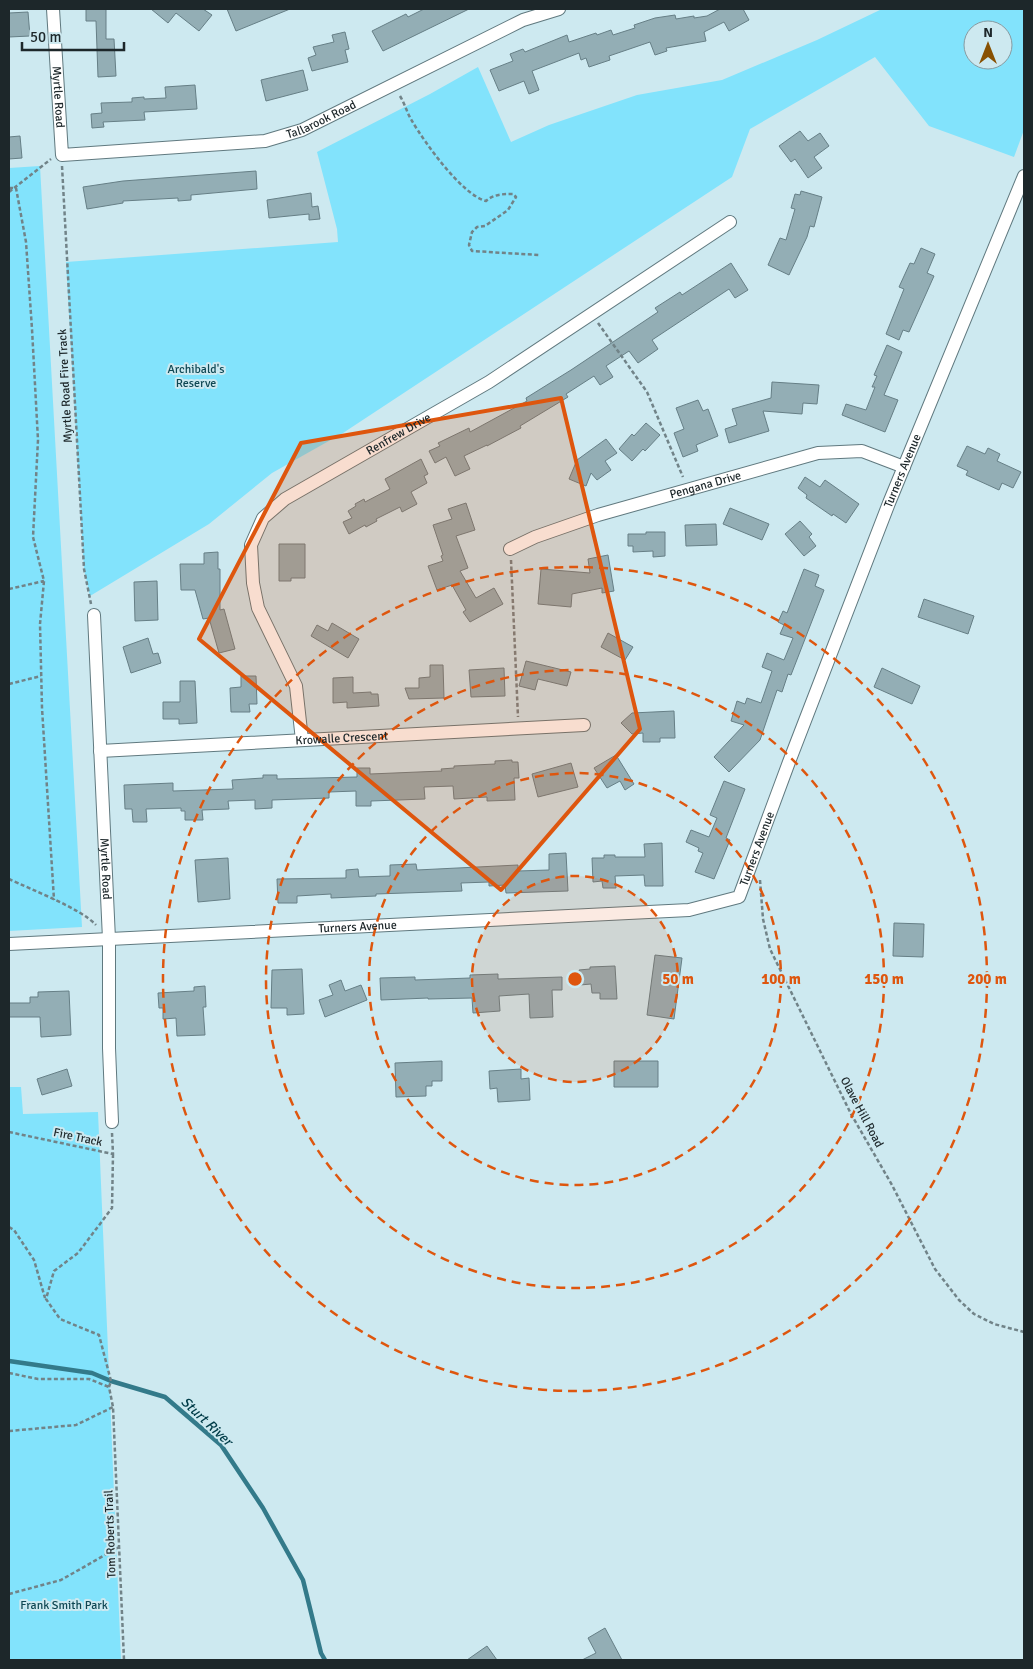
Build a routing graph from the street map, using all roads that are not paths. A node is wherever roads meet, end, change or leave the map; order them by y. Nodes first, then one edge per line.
1 (53, 9) edge
2 (559, 9) edge
3 (62, 155) joint
4 (1024, 176) edge
5 (730, 222) dead end
6 (904, 467) junction
7 (510, 549) road end
8 (94, 615) road end
9 (584, 725) dead end
10 (302, 740) junction
11 (100, 751) junction
12 (109, 939) junction
13 (9, 944) edge
14 (112, 1122) road end

1 - 3 street, Myrtle Road
2 - 3 street, Tallarook Road
4 - 6 street, Turners Avenue
5 - 10 street, Renfrew Drive
6 - 7 street, Pengana Drive
6 - 12 street, Turners Avenue
8 - 11 street, Myrtle Road
9 - 10 street, Krowalle Crescent
10 - 11 street, Krowalle Crescent
11 - 12 street, Myrtle Road
12 - 13 street, Turners Avenue
12 - 14 street, Myrtle Road

